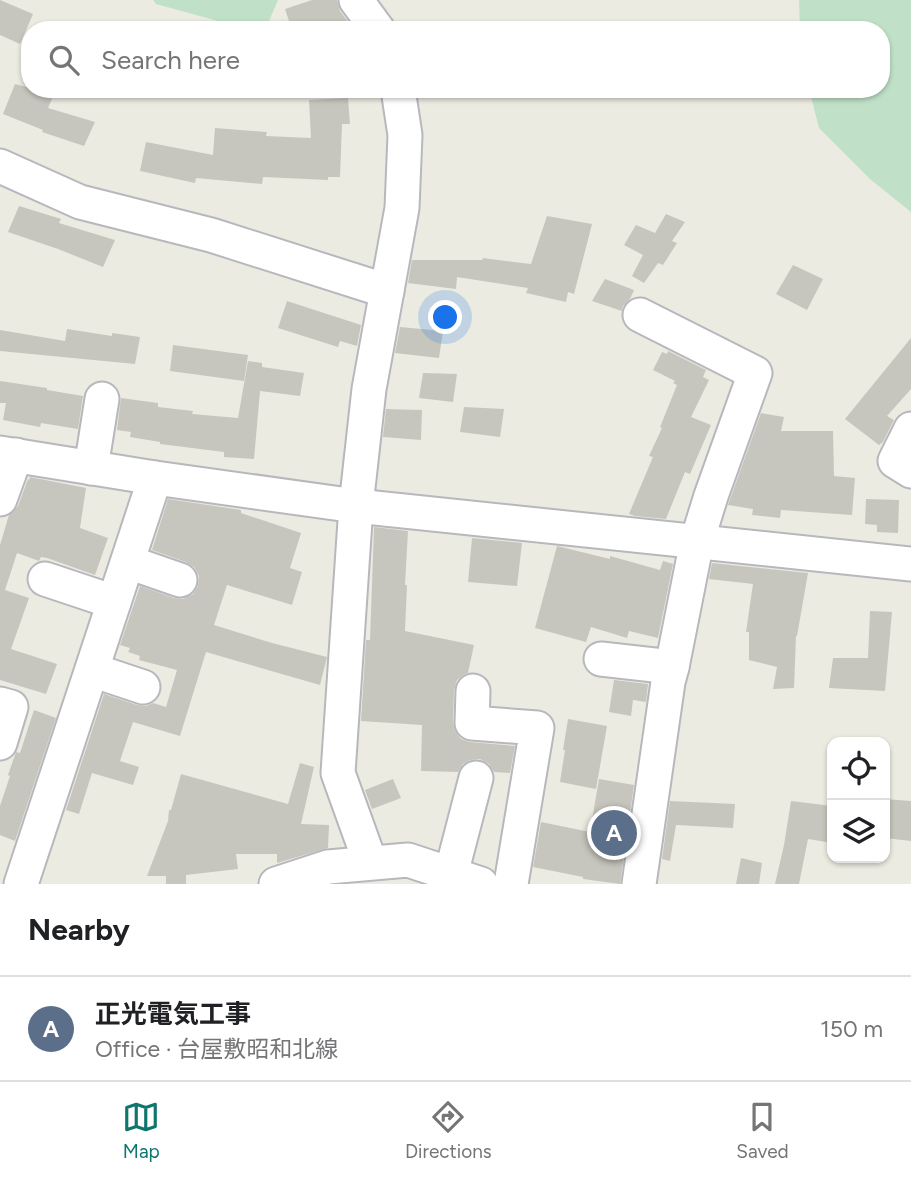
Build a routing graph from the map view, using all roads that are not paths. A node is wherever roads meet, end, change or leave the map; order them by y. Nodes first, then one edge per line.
1 (356, 0) edge
2 (371, 21) edge
3 (399, 98) edge
4 (0, 166) edge
5 (387, 291) junction
6 (640, 315) dead end
7 (102, 399) dead end
8 (911, 429) edge
9 (8, 454) edge
10 (91, 468) junction
11 (911, 471) edge
12 (155, 478) junction
13 (0, 499) edge
14 (356, 506) junction
15 (697, 541) junction
16 (128, 562) junction
17 (911, 564) edge
18 (45, 579) dead end
19 (180, 580) dead end
20 (114, 602) junction
21 (601, 659) dead end
22 (672, 667) junction
23 (92, 670) junction
24 (143, 687) dead end
25 (473, 691) dead end
26 (0, 704) edge
27 (0, 743) edge
28 (476, 778) dead end
29 (370, 862) junction
30 (0, 873) edge
31 (466, 879) edge
32 (21, 884) edge
33 (276, 884) edge
34 (511, 884) edge
35 (639, 884) edge

1 - 2 street
3 - 5 street
4 - 5 street
5 - 14 street
6 - 15 street
7 - 10 street
8 - 11 street
9 - 10 street
9 - 13 street
10 - 12 street
12 - 14 street
12 - 16 street
14 - 15 street
14 - 29 street
15 - 17 street
15 - 22 street
16 - 19 street
16 - 20 street
18 - 20 street
20 - 23 street
21 - 22 street
22 - 35 street
23 - 24 street
23 - 32 street
25 - 34 street
26 - 27 street
28 - 31 street
29 - 31 street
29 - 33 street
30 - 32 street

